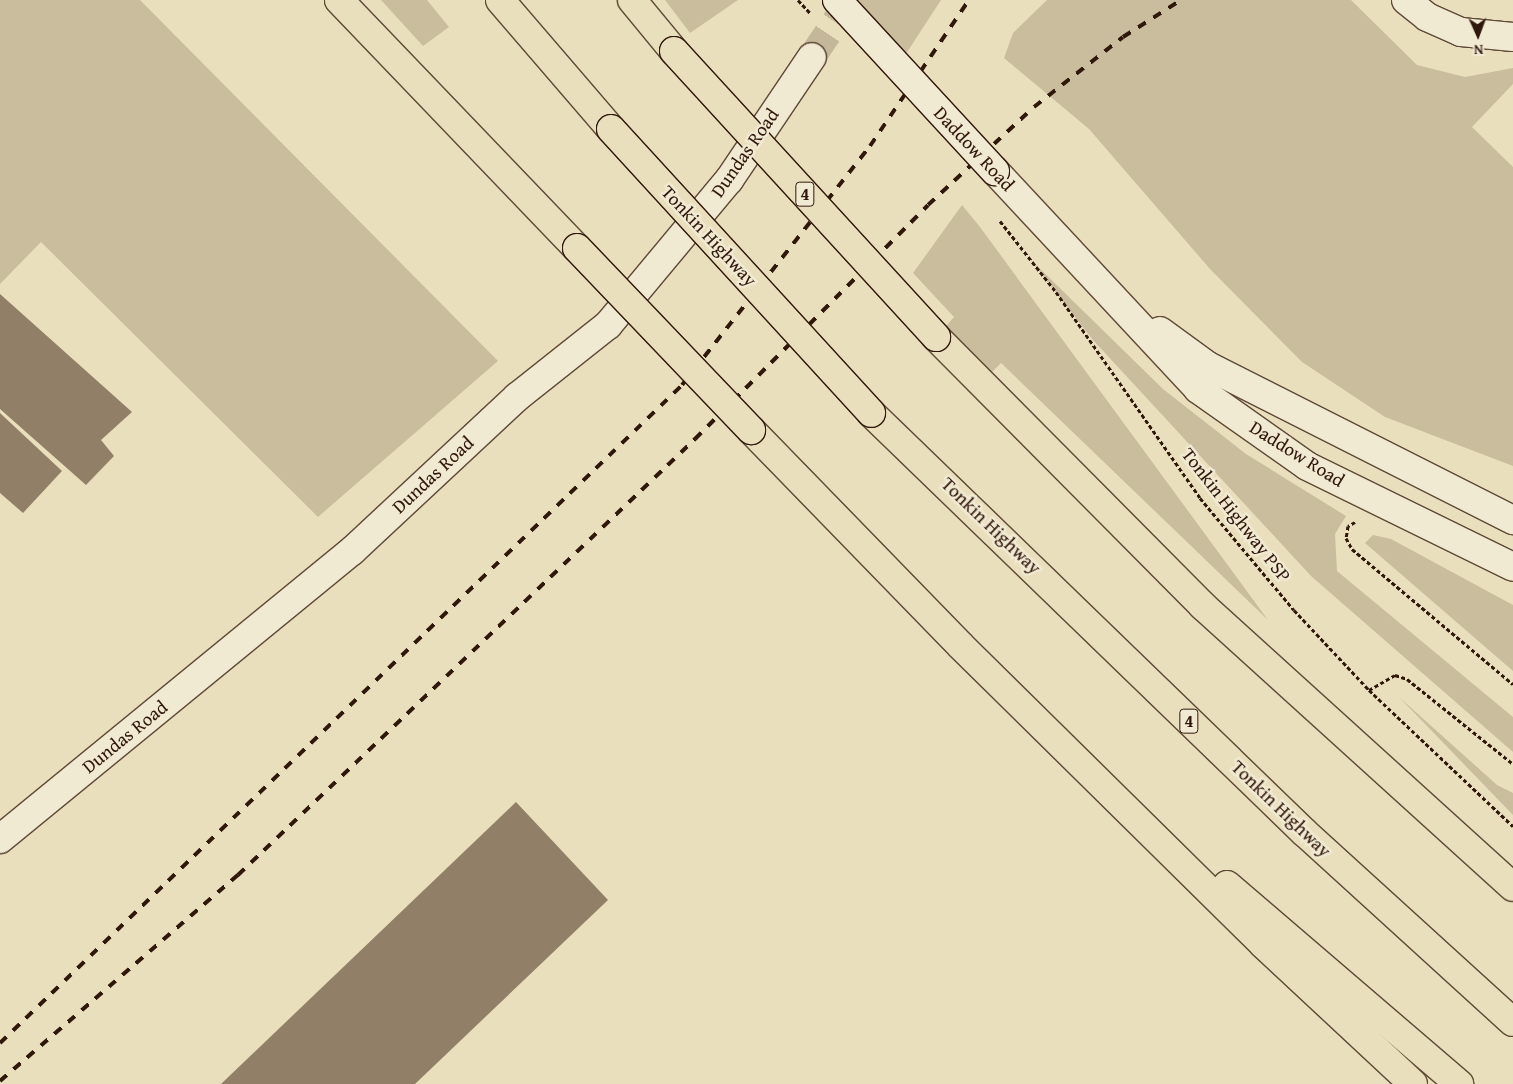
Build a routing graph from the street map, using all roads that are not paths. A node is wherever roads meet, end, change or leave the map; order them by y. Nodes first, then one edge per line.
1 (340, 0) edge
2 (500, 0) edge
3 (632, 0) edge
4 (837, 0) edge
5 (1406, 0) edge
6 (1513, 37) edge
7 (812, 57) tunnel mouth
8 (1112, 297) junction
9 (1513, 520) edge
10 (1513, 567) edge
11 (960, 645) junction
12 (0, 840) edge
13 (1513, 887) edge
14 (1513, 1022) edge
15 (1456, 1082) edge
16 (1413, 1084) edge

1 - 11 highway, bridge
2 - 14 highway, Tonkin Highway / 4, bridge
3 - 13 highway, 4, bridge
4 - 8 main road, Daddow Road, bridge
5 - 6 main road
7 - 12 main road, Dundas Road
8 - 9 main road, Daddow Road
8 - 10 main road, Daddow Road
11 - 15 highway
11 - 16 highway

